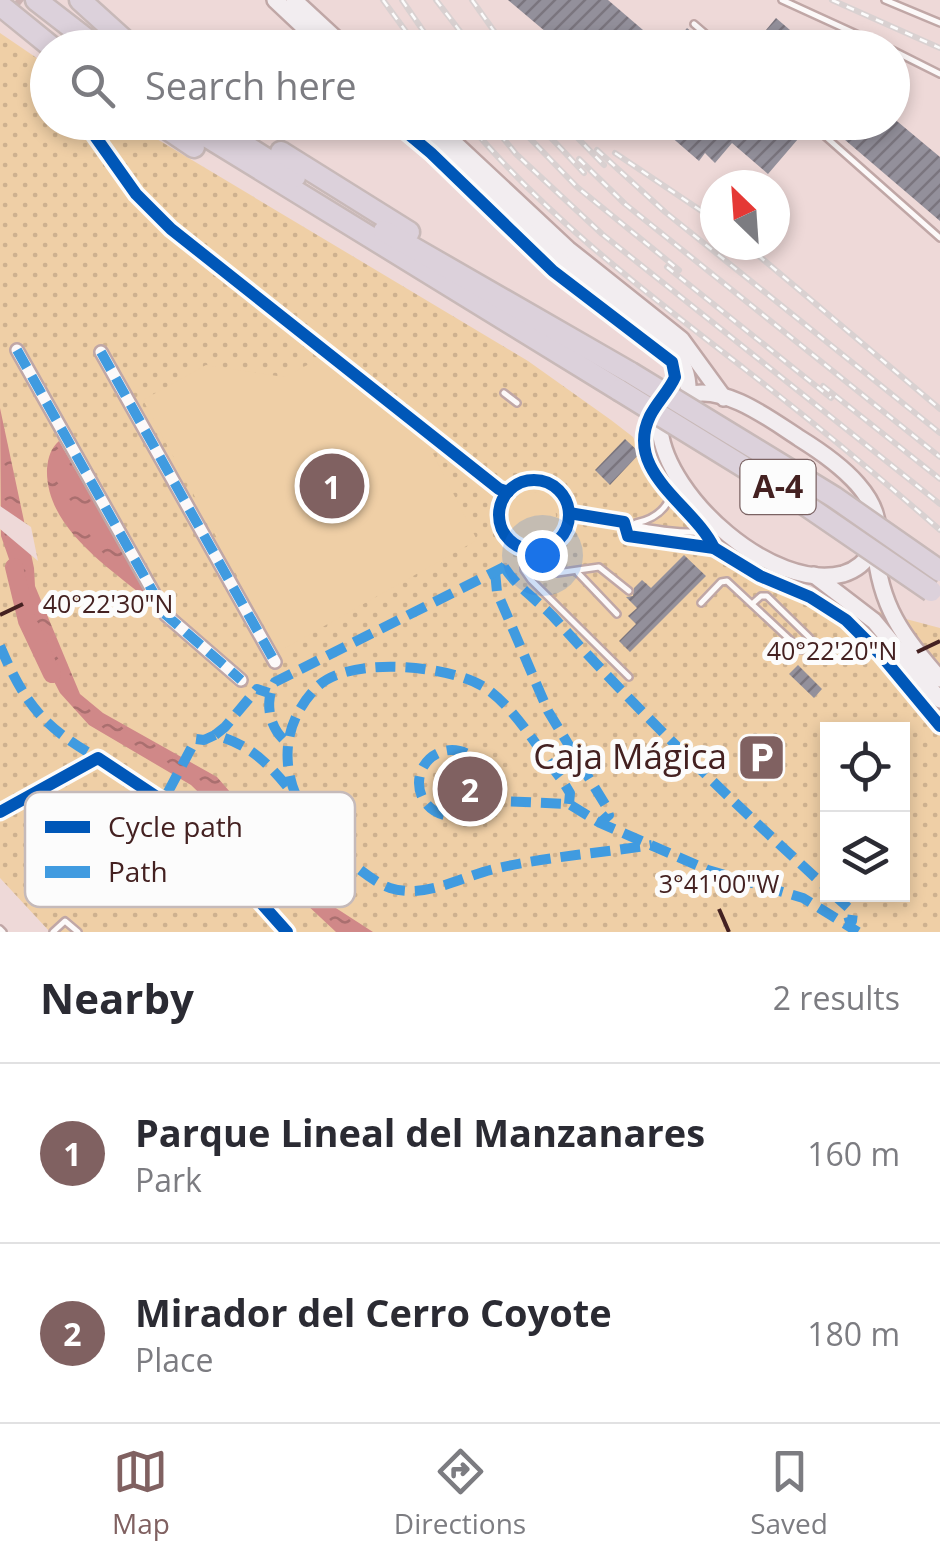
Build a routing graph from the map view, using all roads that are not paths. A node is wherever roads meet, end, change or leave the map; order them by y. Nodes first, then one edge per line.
1 (67, 0) edge
2 (80, 0) edge
3 (275, 0) edge
4 (294, 0) edge
5 (782, 0) edge
6 (886, 0) edge
7 (13, 6) edge
8 (940, 22) edge
9 (694, 24) dead end
10 (35, 30) edge
11 (51, 30) edge
12 (62, 30) edge
13 (100, 30) edge
14 (114, 30) edge
15 (307, 30) edge
16 (326, 30) edge
17 (701, 30) edge
18 (848, 30) edge
19 (910, 59) edge
20 (940, 74) edge
21 (184, 140) edge
22 (211, 140) edge
23 (237, 140) edge
24 (261, 140) edge
25 (431, 140) edge
26 (451, 140) edge
27 (829, 140) edge
28 (940, 238) edge
29 (428, 275) junction
30 (535, 317) junction
31 (17, 350) dead end
32 (101, 352) dead end
33 (625, 382) junction
34 (504, 393) dead end
35 (724, 398) junction
36 (517, 403) dead end
37 (660, 430) dead end
38 (673, 471) junction
39 (542, 474) dead end
40 (551, 484) junction
41 (569, 513) junction
42 (633, 524) junction
43 (724, 530) junction
44 (875, 542) junction
45 (524, 548) junction
46 (540, 549) junction
47 (577, 572) junction
48 (814, 575) junction
49 (937, 587) edge
50 (629, 591) dead end
51 (701, 603) dead end
52 (752, 604) junction
53 (618, 614) dead end
54 (810, 638) dead end
55 (800, 650) dead end
56 (275, 662) dead end
57 (629, 677) dead end
58 (940, 679) edge
59 (241, 680) dead end
60 (940, 700) edge
61 (52, 932) edge
62 (78, 932) edge

1 - 13 highway
2 - 14 highway
3 - 15 main road
4 - 16 main road
5 - 18 lane
6 - 8 lane
7 - 10 highway
7 - 11 highway
7 - 12 highway
9 - 17 lane
19 - 20 lane
21 - 29 highway
22 - 29 highway
23 - 30 highway
24 - 30 highway
25 - 35 main road
26 - 35 main road
27 - 28 lane
29 - 33 highway, A-4
30 - 33 highway, A-4
31 - 59 street
32 - 56 street
33 - 49 highway, A-4, bridge
34 - 36 lane
35 - 44 main road
37 - 38 main road
38 - 42 lane
38 - 43 main road
39 - 40 lane
40 - 41 lane
40 - 45 lane
41 - 42 lane
41 - 46 lane
42 - 43 lane
43 - 48 main road
44 - 48 main road
44 - 58 main road
45 - 46 lane
45 - 57 lane
46 - 47 lane
47 - 50 lane
47 - 53 lane
48 - 60 main road
51 - 52 lane
52 - 54 lane
52 - 55 lane
61 - 62 lane

